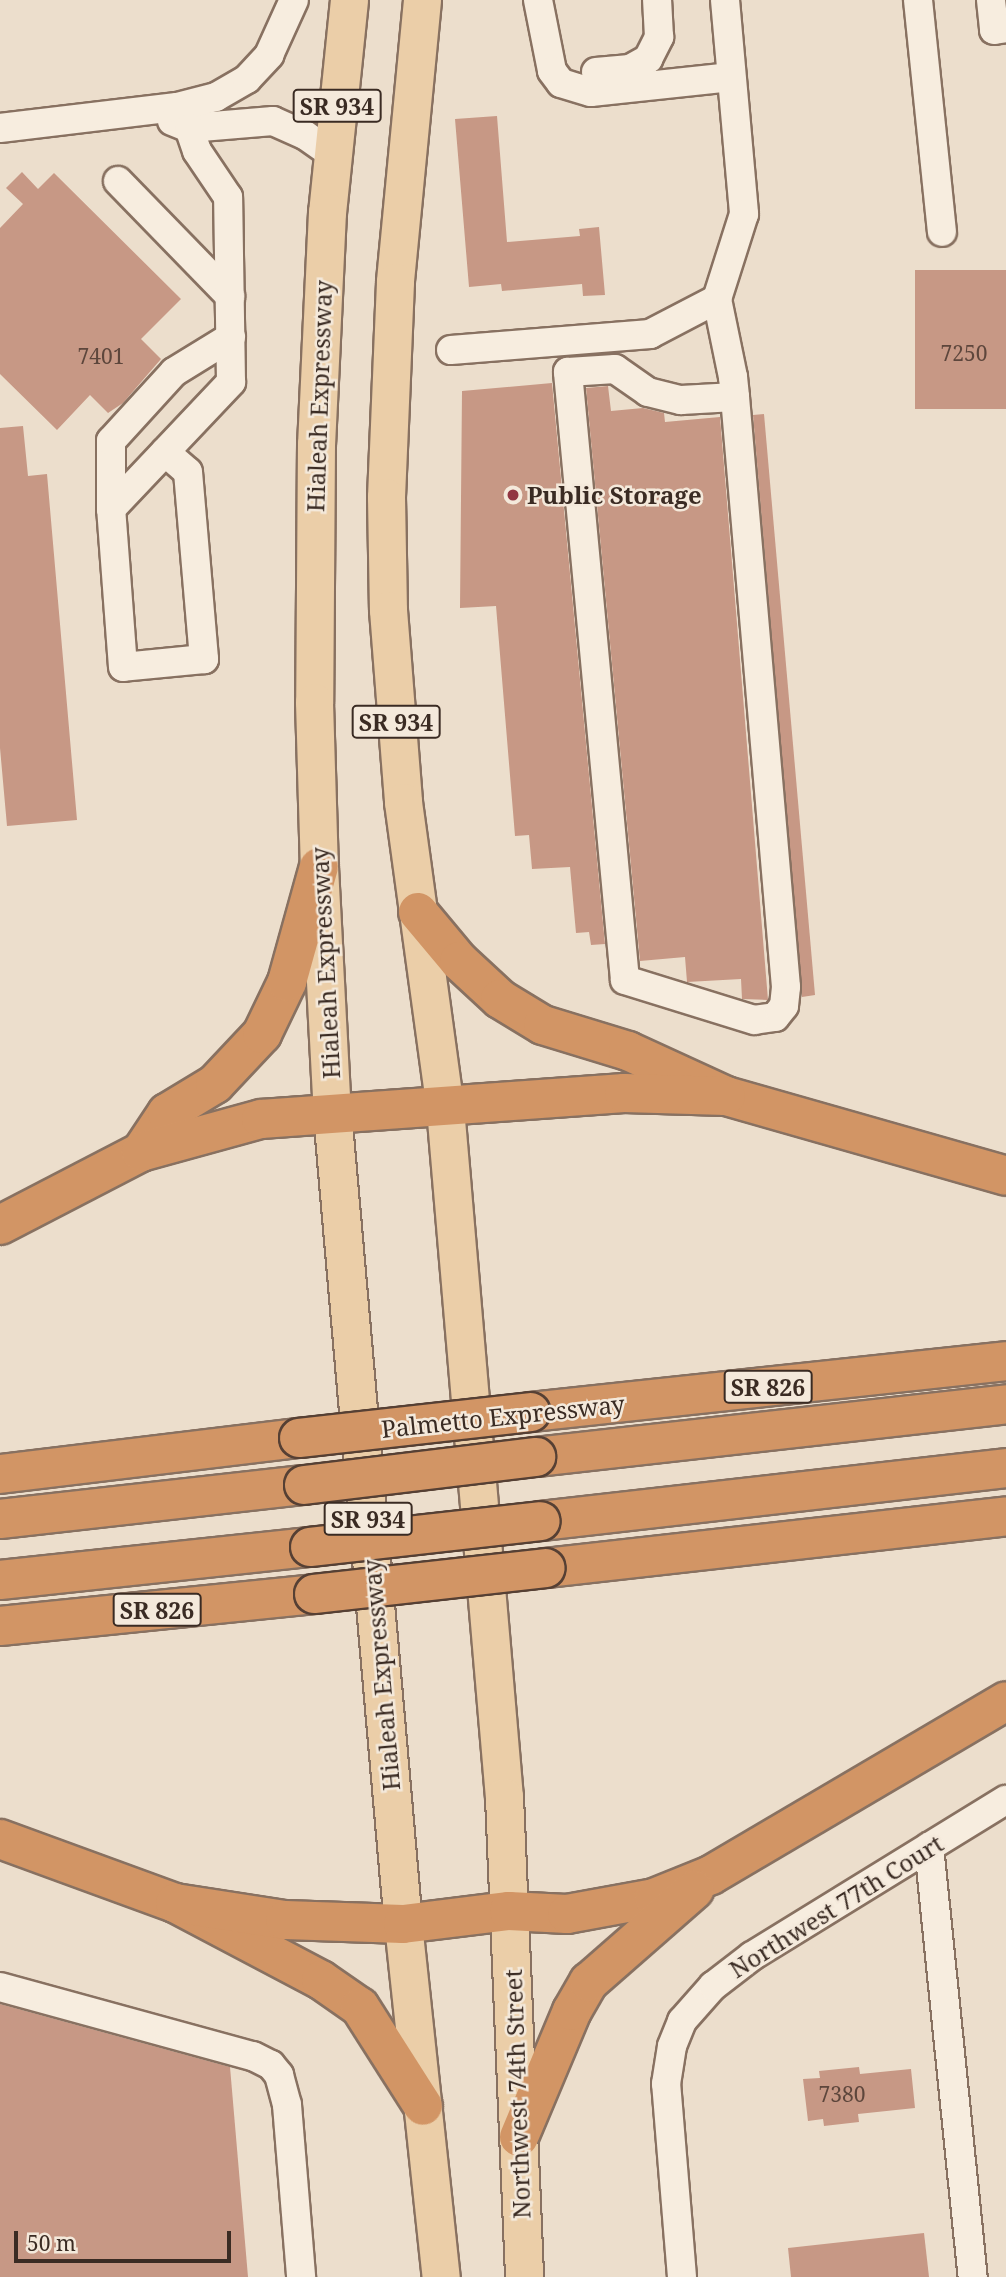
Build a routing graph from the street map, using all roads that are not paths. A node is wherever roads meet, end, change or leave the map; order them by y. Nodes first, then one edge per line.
1 (294, 0) edge
2 (349, 0) edge
3 (422, 0) edge
4 (538, 0) edge
5 (657, 0) edge
6 (725, 0) edge
7 (918, 0) edge
8 (991, 0) edge
9 (1006, 28) edge
10 (545, 43) junction
11 (732, 78) junction
12 (147, 111) junction
13 (0, 128) edge
14 (189, 128) junction
15 (332, 154) junction
16 (118, 181) dead end
17 (942, 232) dead end
18 (230, 296) junction
19 (717, 299) junction
20 (230, 337) junction
21 (451, 350) dead end
22 (735, 397) junction
23 (165, 452) junction
24 (111, 509) junction
25 (319, 867) junction
26 (418, 912) junction
27 (726, 1096) junction
28 (445, 1108) junction
29 (332, 1114) junction
30 (141, 1152) junction
31 (1006, 1176) edge
32 (0, 1225) edge
33 (1006, 1361) edge
34 (1006, 1404) edge
35 (1006, 1468) edge
36 (0, 1474) edge
37 (1006, 1516) edge
38 (0, 1519) edge
39 (0, 1580) edge
40 (0, 1626) edge
41 (1006, 1701) edge
42 (1006, 1800) edge
43 (0, 1839) edge
44 (929, 1847) junction
45 (710, 1875) junction
46 (175, 1903) junction
47 (509, 1911) junction
48 (403, 1924) junction
49 (0, 1987) edge
50 (423, 2106) junction
51 (519, 2137) junction
52 (301, 2277) edge
53 (441, 2277) edge
54 (524, 2277) edge
55 (682, 2277) edge
56 (973, 2277) edge

1 - 12 street
2 - 15 main road, Hialeah Expressway / SR 934
3 - 26 main road, SR 934
4 - 10 street
5 - 10 street
6 - 11 street
7 - 17 street
8 - 9 street
10 - 11 street
11 - 19 street
12 - 13 street
12 - 14 street
14 - 15 street
14 - 18 street
15 - 25 main road, Hialeah Expressway / SR 934
16 - 18 street
18 - 20 street
19 - 21 street
19 - 22 street
20 - 23 street
20 - 24 street
22 - 22 street
23 - 24 street
23 - 24 street
25 - 29 main road, Hialeah Expressway / SR 934
25 - 30 highway
26 - 27 highway
26 - 28 main road, SR 934
27 - 28 highway
27 - 31 highway
28 - 29 highway
28 - 47 main road, SR 934
29 - 30 highway
29 - 48 main road, Hialeah Expressway / SR 934
30 - 32 highway
33 - 36 highway, Palmetto Expressway / SR 826, bridge
34 - 38 highway, bridge
35 - 39 highway, bridge
37 - 40 highway, SR 826, bridge
41 - 45 highway
42 - 44 street, Northwest 77th Court
43 - 46 highway
44 - 55 street, Northwest 77th Court
44 - 56 street
45 - 47 highway
45 - 51 highway
46 - 48 highway
46 - 50 highway
47 - 48 highway
47 - 51 main road, Northwest 74th Street / SR 934
48 - 50 main road, SR 934
49 - 52 street
50 - 53 main road
51 - 54 main road, Northwest 74th Street

